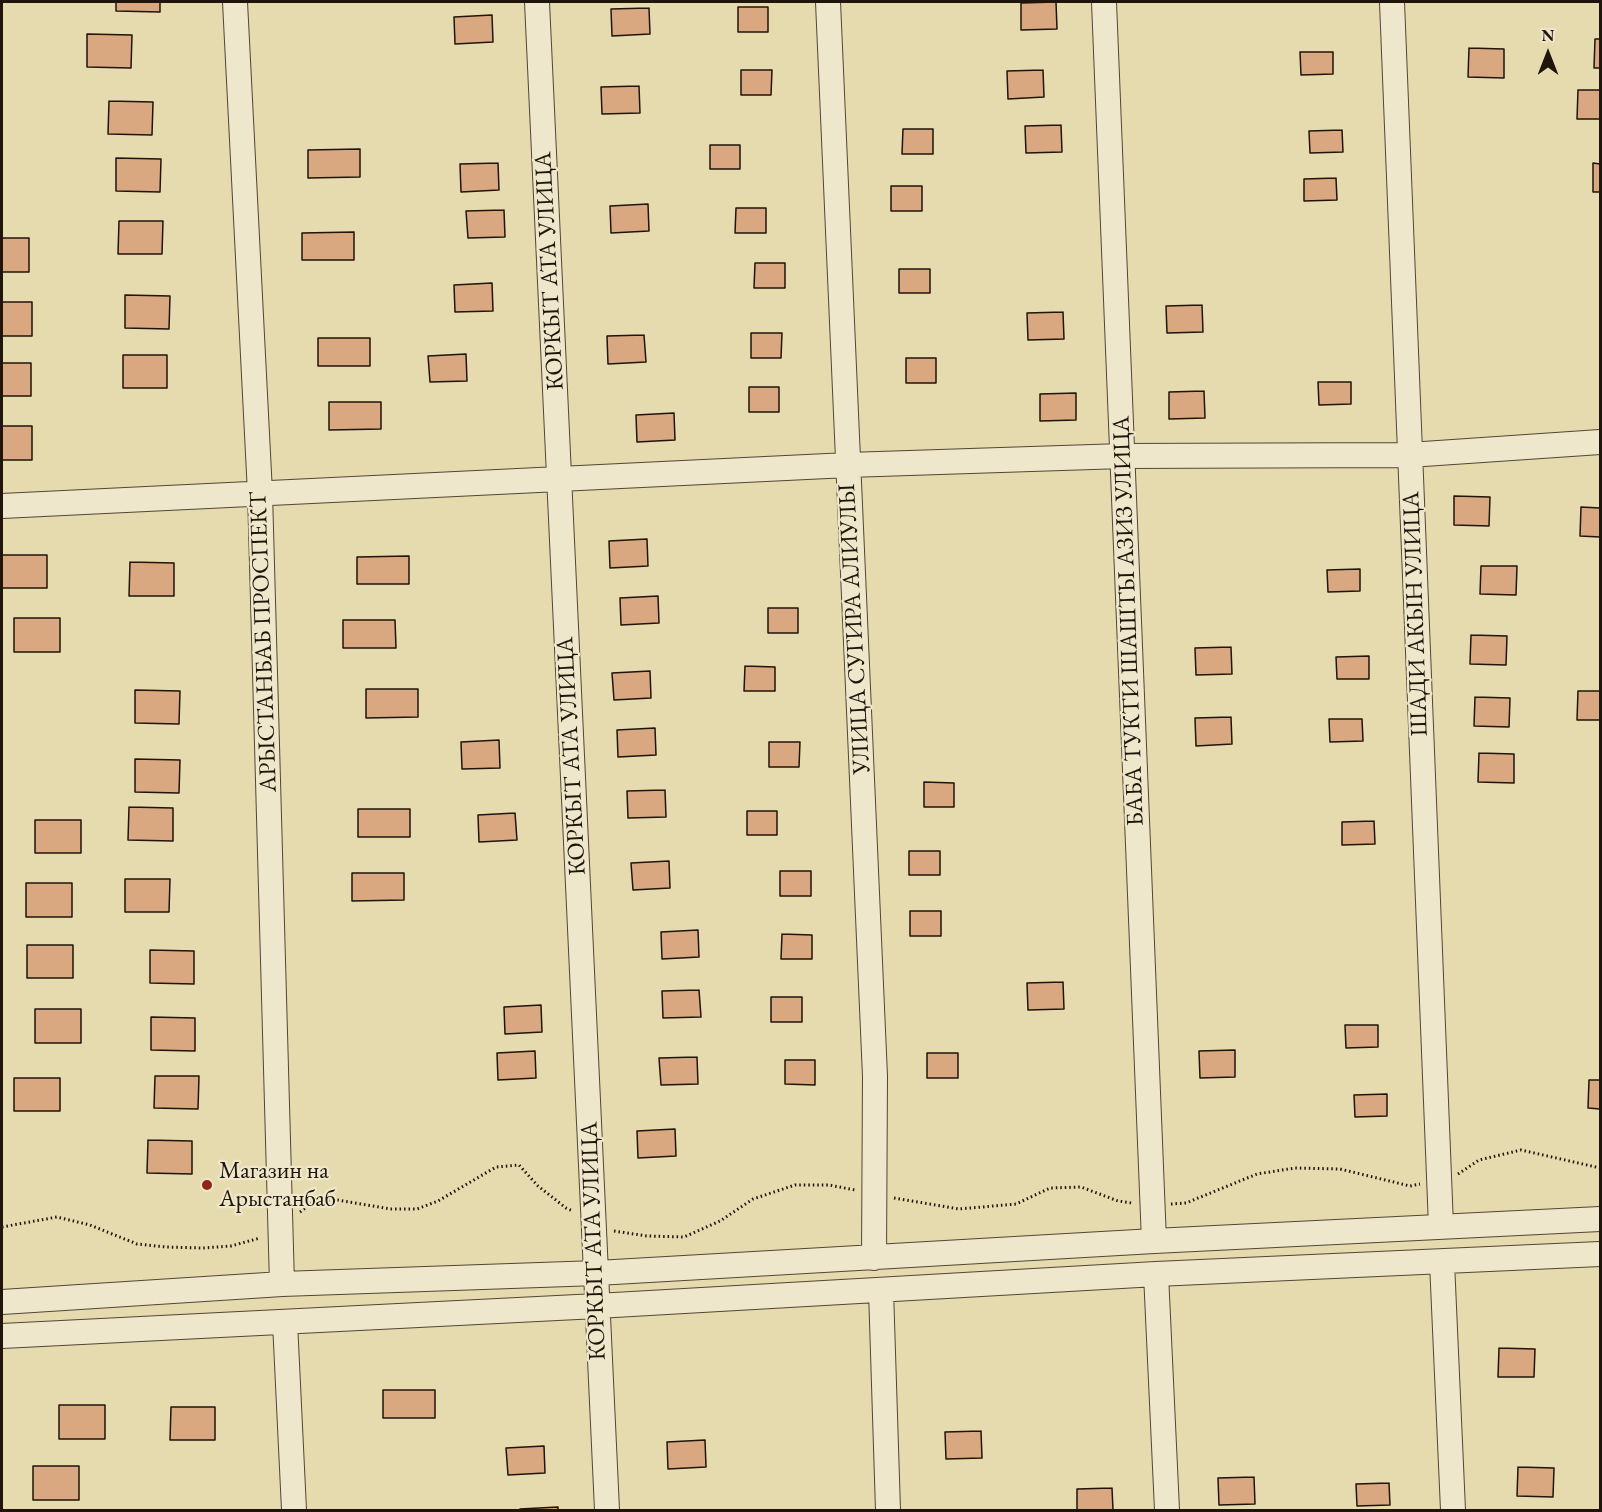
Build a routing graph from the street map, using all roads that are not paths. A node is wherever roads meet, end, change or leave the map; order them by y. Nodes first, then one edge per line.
1 (235, 2) edge
2 (537, 2) edge
3 (828, 2) edge
4 (1104, 2) edge
5 (1392, 2) edge
6 (1600, 442) edge
7 (1409, 454) junction
8 (1123, 456) junction
9 (848, 465) junction
10 (559, 478) junction
11 (260, 493) junction
12 (2, 506) edge
13 (1600, 1220) edge
14 (1441, 1226) junction
15 (1154, 1241) junction
16 (1600, 1254) edge
17 (874, 1258) junction
18 (1442, 1262) junction
19 (597, 1273) junction
20 (1156, 1274) junction
21 (282, 1284) junction
22 (881, 1290) junction
23 (2, 1302) edge
24 (597, 1306) junction
25 (285, 1322) junction
26 (2, 1336) edge
27 (294, 1510) edge
28 (607, 1510) edge
29 (888, 1510) edge
30 (1167, 1510) edge
31 (1453, 1510) edge

1 - 11 street, АРЫСТАНБАБ ПРОСПЕКТ
2 - 10 street, КОРКЫТ АТА УЛИЦА
3 - 9 street, УЛИЦА СУГИРА АЛИУЛЫ
4 - 8 street, БАБА ТУКТИ ШАШТЫ АЗИЗ УЛИЦА
5 - 7 street, ШАДИ АКЫН УЛИЦА
6 - 7 street
7 - 8 street
7 - 14 street, ШАДИ АКЫН УЛИЦА
8 - 9 street
8 - 15 street, БАБА ТУКТИ ШАШТЫ АЗИЗ УЛИЦА
9 - 10 street
9 - 17 street, УЛИЦА СУГИРА АЛИУЛЫ
10 - 11 street
10 - 19 street, КОРКЫТ АТА УЛИЦА
11 - 12 street
11 - 21 street, АРЫСТАНБАБ ПРОСПЕКТ
13 - 14 street
14 - 15 street
15 - 17 street
16 - 18 street
17 - 19 street
18 - 20 street
18 - 31 street
19 - 21 street
19 - 24 street, КОРКЫТ АТА УЛИЦА
20 - 22 street
20 - 30 street
21 - 23 street
22 - 24 street
22 - 29 street
24 - 25 street
24 - 28 street, КОРКЫТ АТА УЛИЦА
25 - 26 street
25 - 27 street

